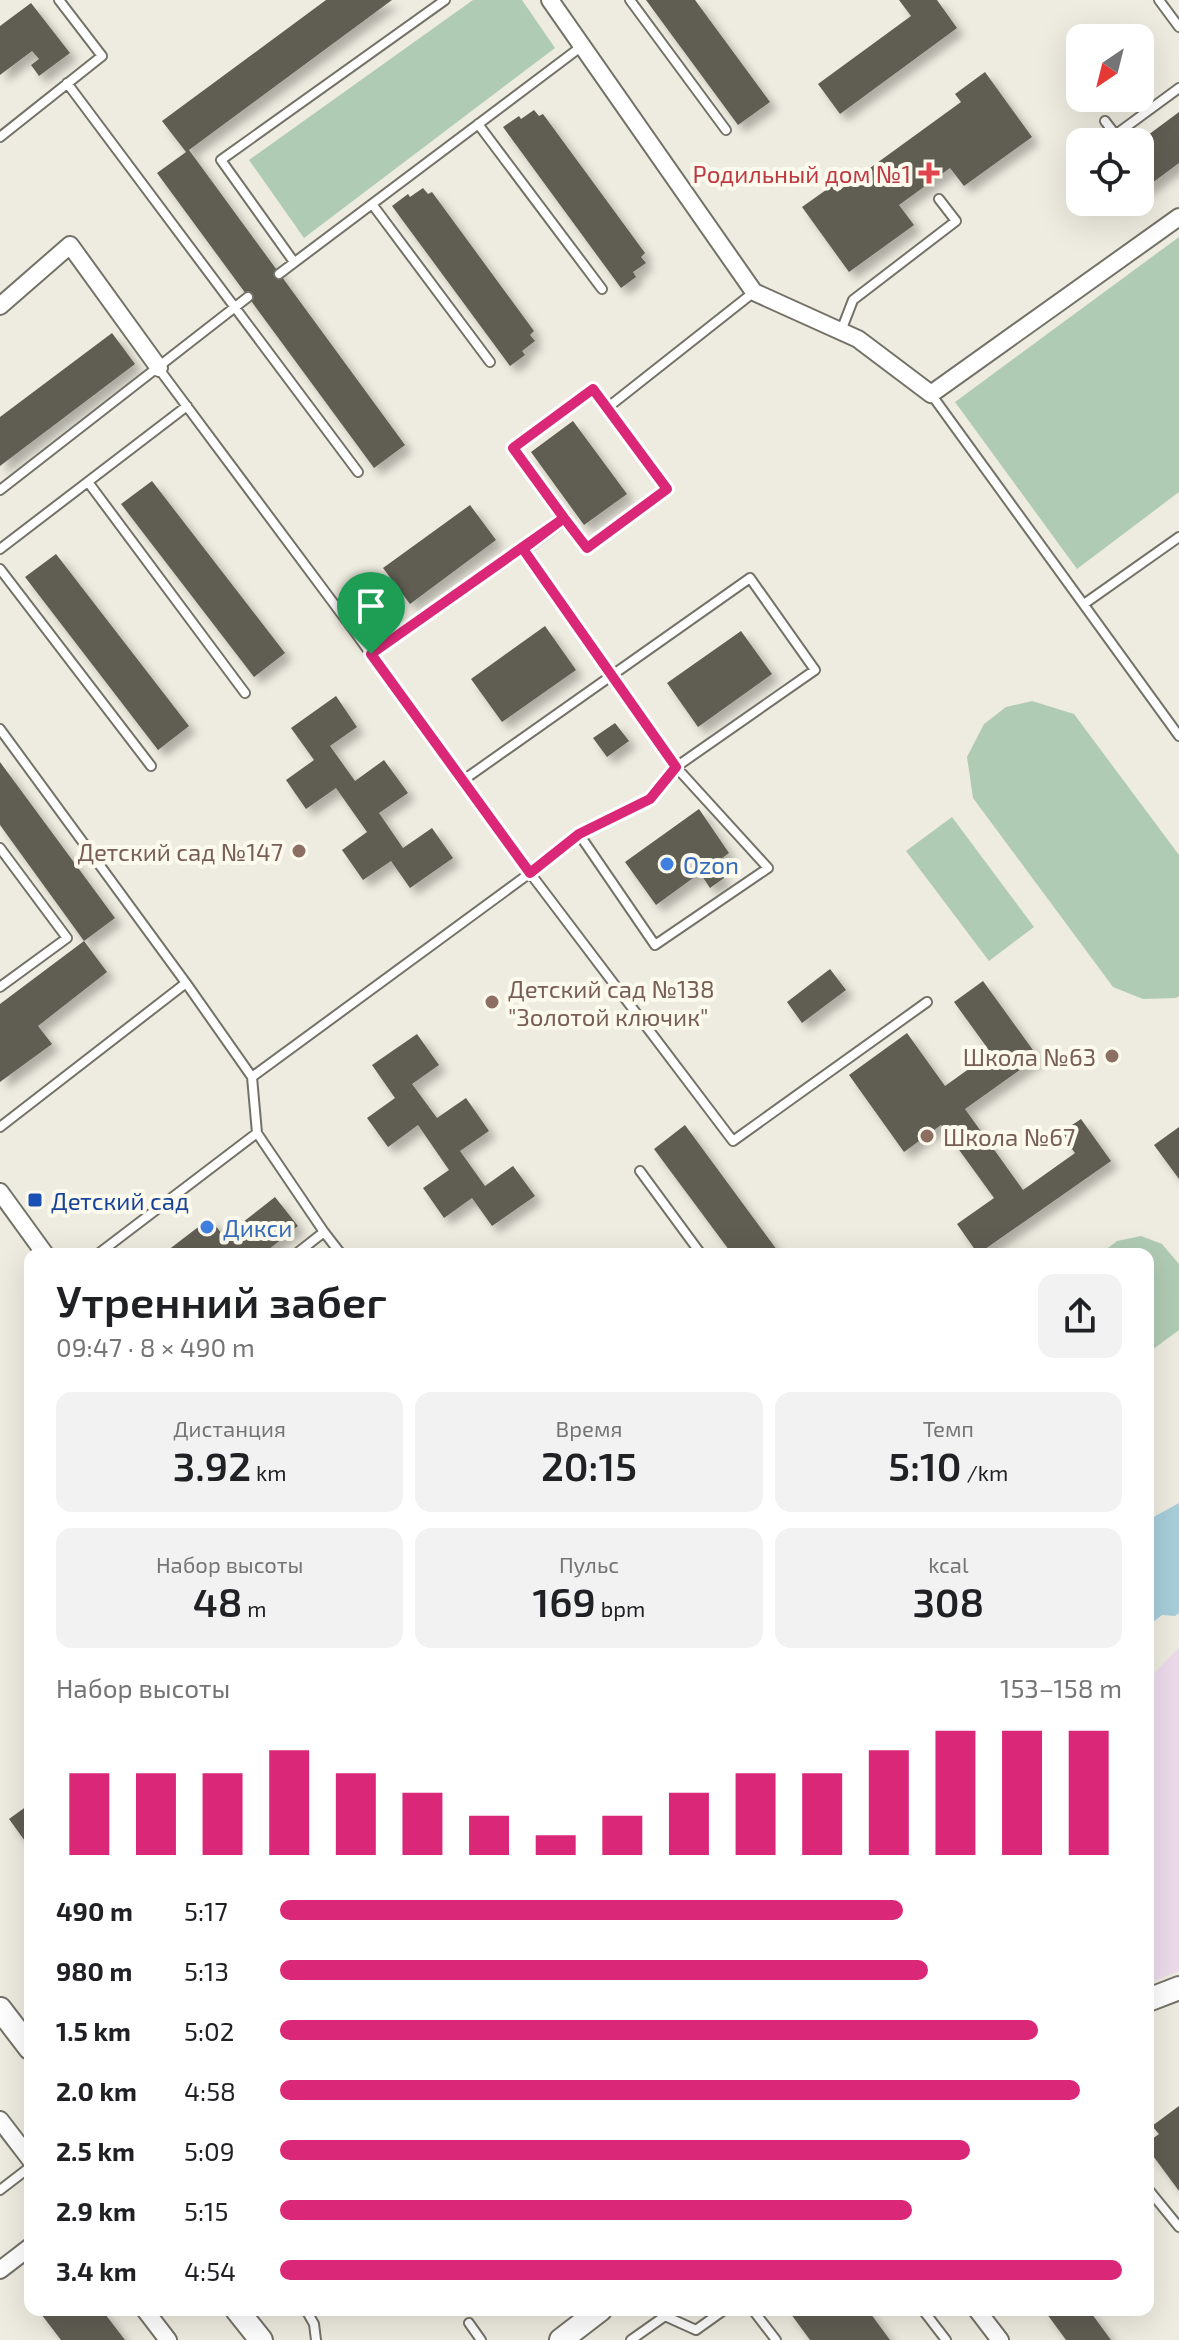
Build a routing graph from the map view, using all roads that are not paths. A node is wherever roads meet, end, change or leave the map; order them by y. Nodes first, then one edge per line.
1 (59, 0) edge
2 (445, 0) edge
3 (550, 0) edge
4 (630, 0) edge
5 (1159, 0) edge
6 (1179, 27) edge
7 (583, 46) junction
8 (67, 83) junction
9 (1179, 88) edge
10 (1105, 121) dead end
11 (478, 124) junction
12 (1110, 128) edge
13 (1130, 128) edge
14 (726, 130) dead end
15 (0, 137) edge
16 (939, 199) dead end
17 (372, 204) junction
18 (1179, 217) edge
19 (294, 262) junction
20 (279, 274) dead end
21 (602, 289) dead end
22 (754, 292) junction
23 (248, 297) dead end
24 (0, 306) edge
25 (236, 306) junction
26 (841, 331) junction
27 (490, 362) dead end
28 (159, 368) junction
29 (931, 394) junction
30 (187, 406) junction
31 (607, 408) junction
32 (358, 472) dead end
33 (88, 482) junction
34 (0, 490) edge
35 (564, 518) junction
36 (1179, 537) edge
37 (0, 549) edge
38 (523, 549) junction
39 (0, 569) edge
40 (1084, 604) junction
41 (371, 654) junction
42 (612, 674) junction
43 (245, 693) dead end
44 (0, 729) edge
45 (1179, 736) edge
46 (151, 766) dead end
47 (676, 767) junction
48 (462, 781) junction
49 (579, 834) junction
50 (0, 848) edge
51 (530, 873) junction
52 (186, 983) junction
53 (0, 987) edge
54 (927, 1002) dead end
55 (252, 1077) junction
56 (0, 1127) edge
57 (257, 1133) junction
58 (640, 1171) dead end
59 (0, 1192) edge
60 (324, 1232) junction
61 (41, 1248) edge
62 (106, 1248) edge
63 (304, 1248) edge
64 (336, 1248) edge
65 (697, 1248) edge
66 (1179, 1988) edge
67 (1154, 1998) edge
68 (0, 2009) edge
69 (24, 2040) edge
70 (0, 2120) edge
71 (24, 2151) edge
72 (24, 2172) edge
73 (0, 2190) edge
74 (1154, 2196) edge
75 (1179, 2227) edge
76 (24, 2252) edge
77 (0, 2270) edge
78 (150, 2316) edge
79 (242, 2316) edge
80 (309, 2316) edge
81 (592, 2316) edge
82 (665, 2316) edge
83 (665, 2316) edge
84 (716, 2316) edge
85 (758, 2316) edge
86 (928, 2316) edge
87 (982, 2316) edge
88 (469, 2323) dead end
89 (168, 2340) edge
90 (261, 2340) edge
91 (316, 2340) edge
92 (481, 2340) edge
93 (561, 2340) edge
94 (631, 2340) edge
95 (776, 2340) edge
96 (946, 2340) edge
97 (1000, 2340) edge

1 - 8 lane
2 - 19 lane
3 - 7 street
4 - 14 lane
5 - 6 lane
7 - 11 lane
7 - 22 street
8 - 15 lane
8 - 25 lane
9 - 13 lane
10 - 12 lane
11 - 17 lane
11 - 21 lane
16 - 26 lane
17 - 19 lane
17 - 27 lane
18 - 29 street
19 - 20 lane
22 - 26 street
22 - 31 lane
23 - 25 lane
24 - 28 street
25 - 28 lane
25 - 32 lane
26 - 29 street
28 - 30 lane
28 - 34 lane
29 - 40 lane
30 - 33 lane
30 - 41 lane
31 - 35 lane
31 - 35 lane
33 - 37 lane
33 - 43 lane
35 - 38 street
36 - 40 lane
38 - 41 lane
38 - 42 lane
39 - 46 lane
40 - 45 lane
41 - 48 lane
42 - 47 lane
42 - 47 lane
42 - 48 lane
44 - 52 lane
47 - 49 lane
47 - 49 lane
48 - 51 lane
49 - 51 lane
50 - 53 lane
51 - 54 lane
51 - 55 lane
52 - 55 lane
52 - 56 lane
55 - 57 lane
57 - 60 lane
57 - 62 lane
58 - 65 lane
59 - 61 street
60 - 63 lane
60 - 64 lane
66 - 67 street
68 - 69 street
70 - 71 street
72 - 73 lane
74 - 75 lane
76 - 77 street
78 - 89 street
79 - 90 street
80 - 91 lane
81 - 93 street
82 - 84 lane
83 - 94 lane
85 - 95 lane
86 - 96 lane
87 - 97 street
88 - 92 lane

